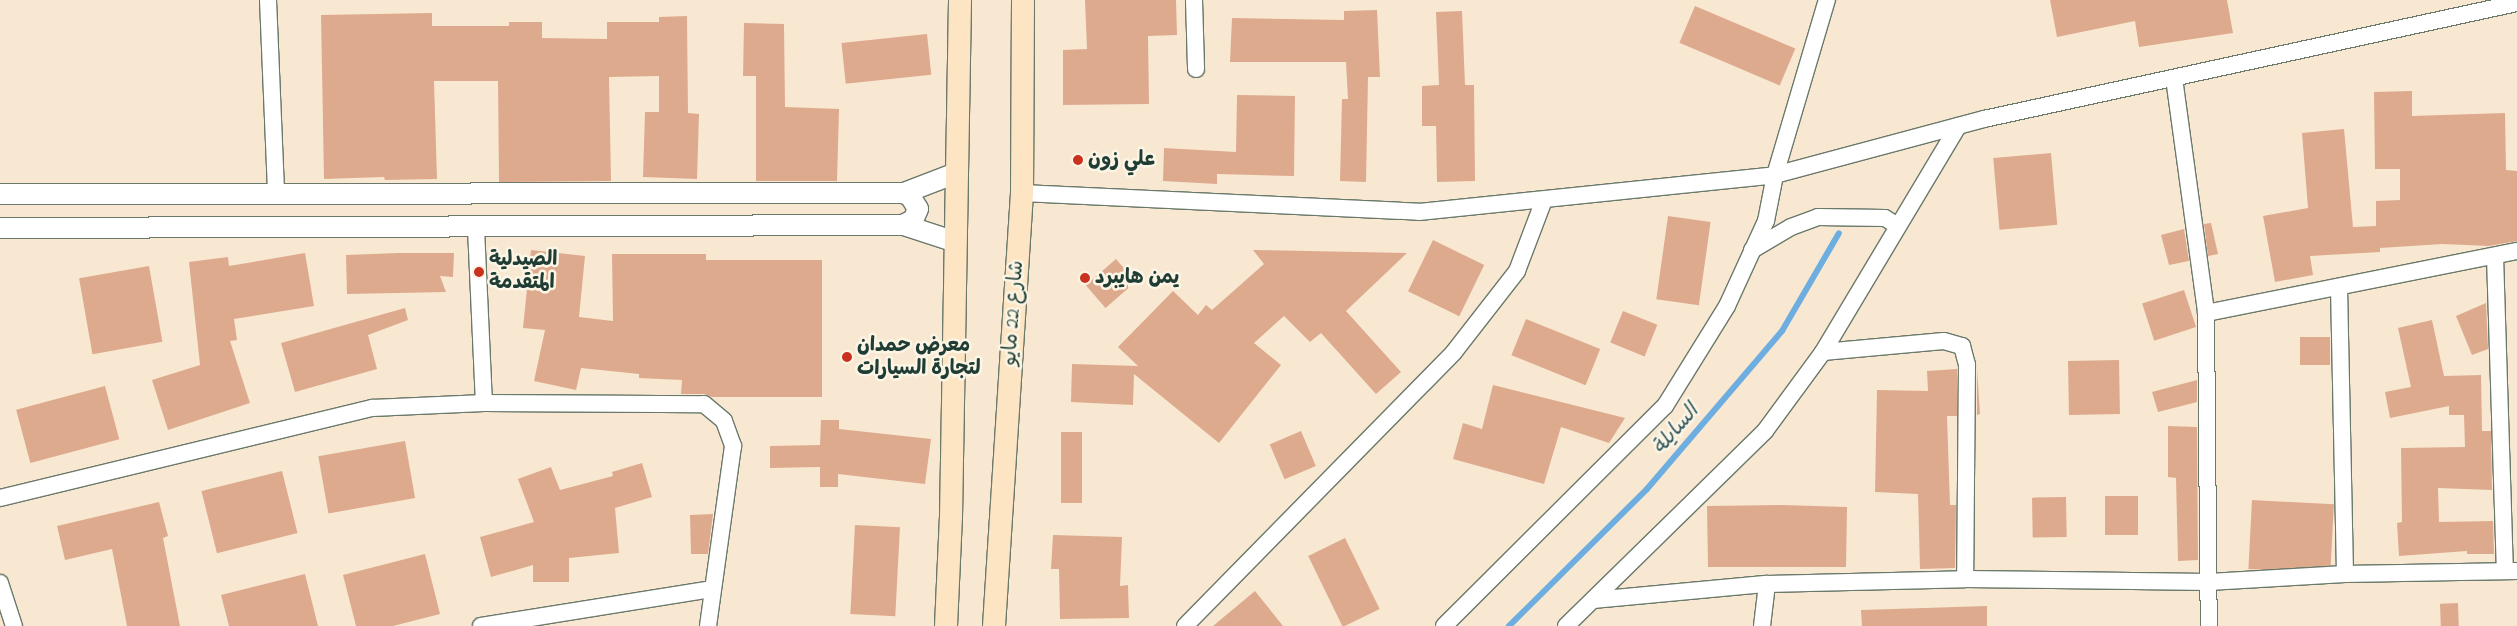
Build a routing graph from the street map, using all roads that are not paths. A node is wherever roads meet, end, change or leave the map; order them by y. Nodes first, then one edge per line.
1 (268, 0) edge
2 (960, 0) edge
3 (1023, 0) edge
4 (1194, 0) edge
5 (1827, 0) edge
6 (2514, 2) edge
7 (1196, 69) dead end
8 (2174, 78) junction
9 (1958, 126) junction
10 (956, 172) junction
11 (1775, 175) junction
12 (903, 193) junction
13 (1022, 193) junction
14 (0, 194) edge
15 (276, 194) junction
16 (1544, 200) junction
17 (903, 225) junction
18 (1898, 226) junction
19 (0, 228) edge
20 (276, 228) junction
21 (476, 228) junction
22 (956, 242) junction
23 (1752, 250) junction
24 (2517, 251) edge
25 (2495, 256) junction
26 (2339, 287) junction
27 (2206, 313) junction
28 (1823, 352) junction
29 (484, 402) junction
30 (0, 498) edge
31 (2511, 571) edge
32 (2345, 574) junction
33 (1965, 579) junction
34 (2209, 582) junction
35 (0, 583) edge
36 (1767, 584) junction
37 (711, 589) junction
38 (1593, 600) junction
39 (506, 624) edge
40 (14, 626) edge
41 (481, 626) edge
42 (708, 626) edge
43 (946, 626) edge
44 (994, 626) edge
45 (1185, 626) edge
46 (1444, 626) edge
47 (1566, 626) edge
48 (1762, 626) edge
49 (2209, 626) edge

1 - 15 street
2 - 10 main road
3 - 13 main road, شارع 22 مايو
4 - 7 street
5 - 11 street
6 - 8 street
8 - 9 street
8 - 27 street
9 - 11 street
9 - 18 street
10 - 12 street
10 - 22 main road
11 - 16 street
11 - 23 street
12 - 15 street
12 - 17 street
13 - 16 street
13 - 44 main road, شارع 22 مايو
14 - 15 street
15 - 20 street
16 - 45 street
17 - 21 street
17 - 22 street
18 - 23 street
18 - 28 street
19 - 20 street
20 - 21 street
21 - 29 street
22 - 43 main road
23 - 46 street
24 - 25 street
25 - 26 street
25 - 31 street
26 - 27 street
26 - 32 street
27 - 34 street
28 - 33 street
28 - 38 street
29 - 30 street
29 - 37 street
31 - 32 street
32 - 34 street
33 - 34 street
33 - 36 street
34 - 49 street
35 - 40 street
36 - 38 street
36 - 48 street
37 - 39 street
37 - 42 street
38 - 47 street
39 - 41 street

